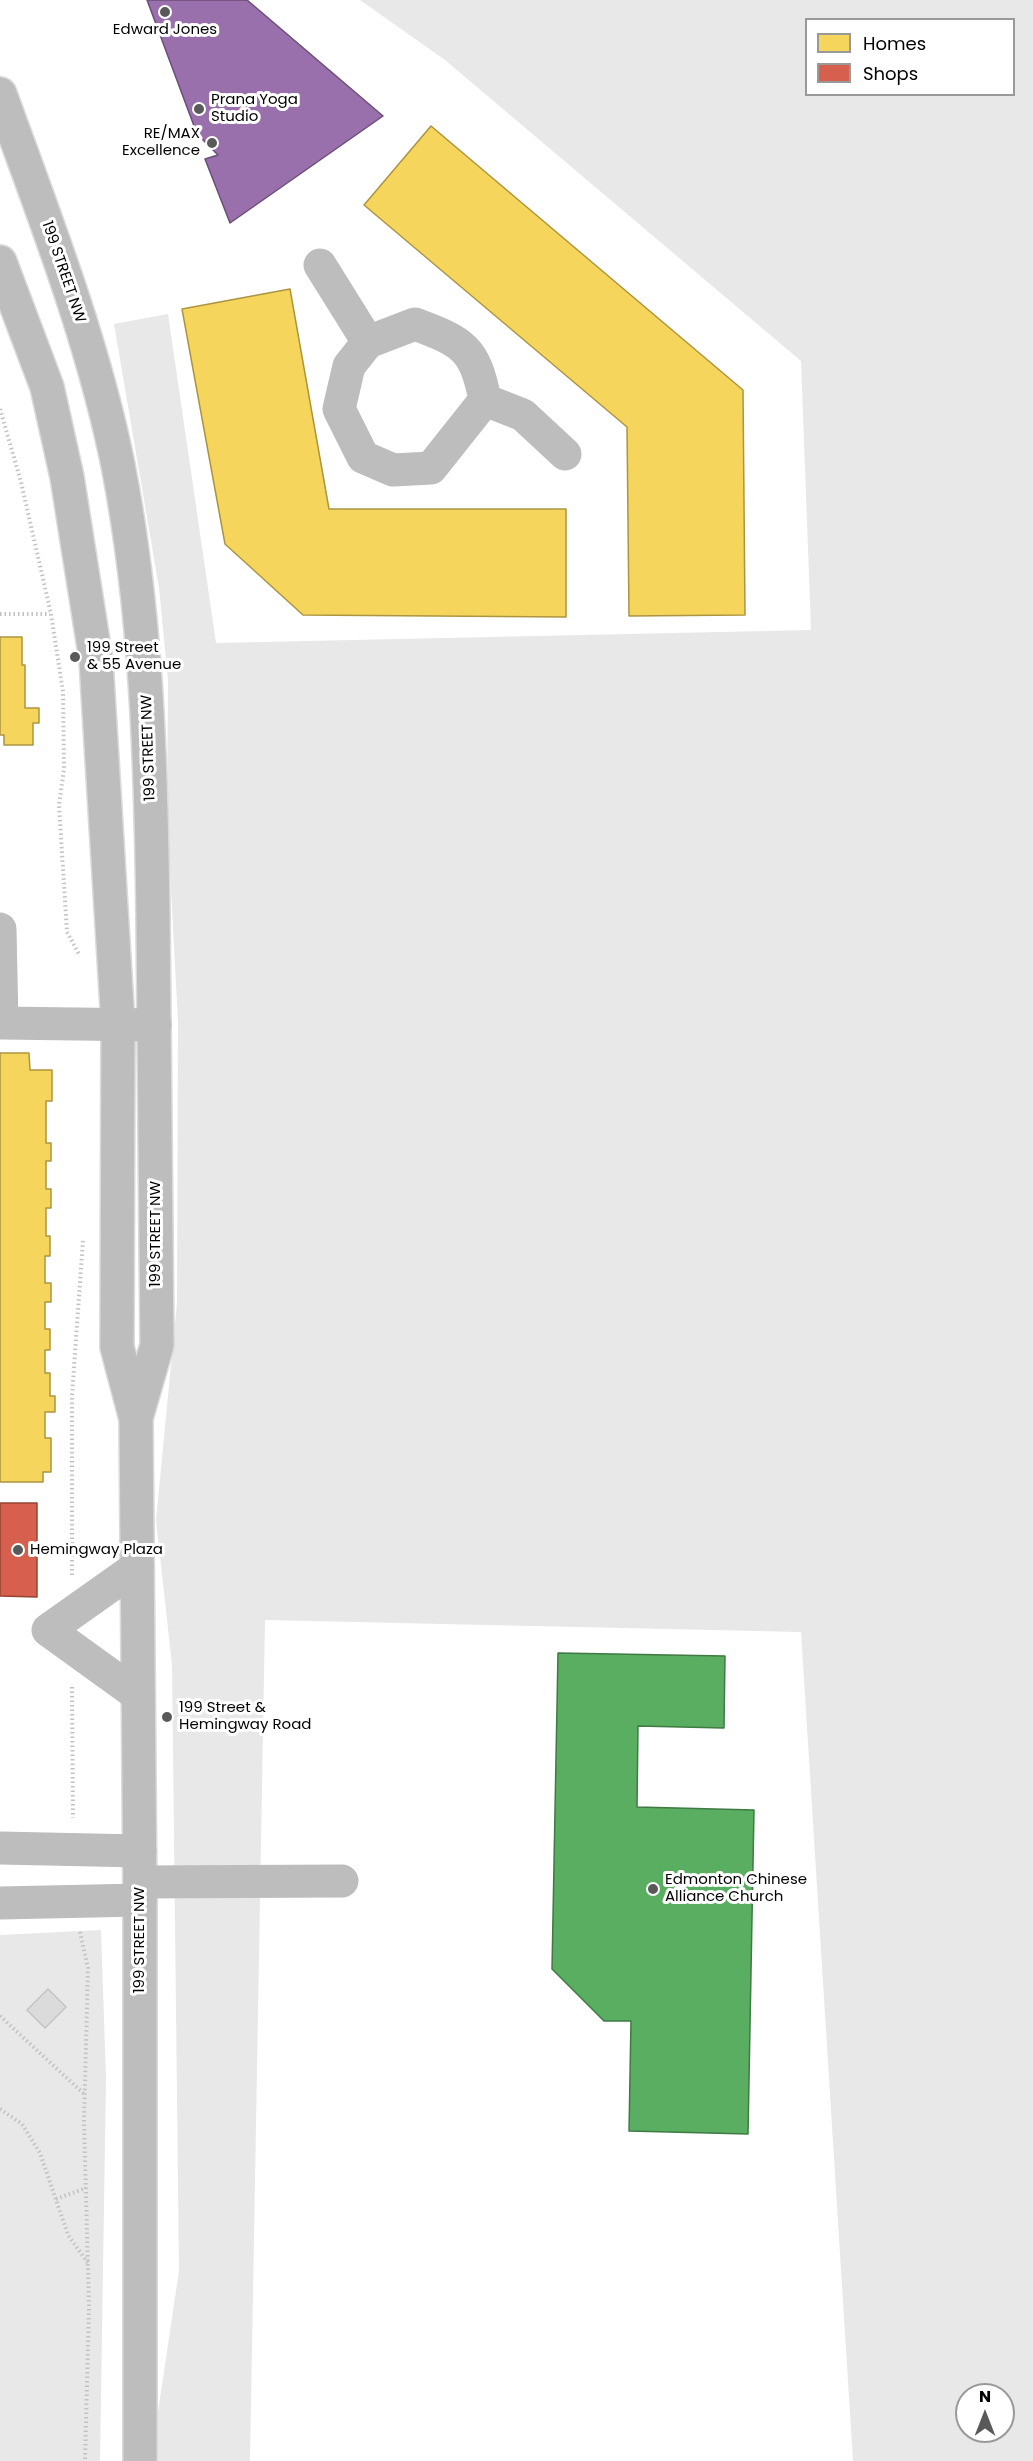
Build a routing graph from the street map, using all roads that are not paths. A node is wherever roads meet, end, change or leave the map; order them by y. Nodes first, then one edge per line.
1 (0, 94) edge
2 (0, 262) edge
3 (320, 265) dead end
4 (368, 342) junction
5 (485, 400) junction
6 (565, 454) dead end
7 (0, 929) edge
8 (1, 1023) edge
9 (118, 1024) junction
10 (155, 1025) junction
11 (136, 1419) junction
12 (137, 1567) junction
13 (138, 1695) junction
14 (0, 1848) edge
15 (140, 1878) junction
16 (342, 1881) dead end
17 (0, 1903) edge
18 (140, 2461) edge

1 - 10 main road, 199 STREET NW
2 - 9 main road, 199 STREET NW
3 - 4 main road
4 - 5 main road
4 - 5 main road
5 - 6 main road
7 - 8 main road
8 - 9 main road
9 - 10 main road
9 - 11 main road, 199 STREET NW
10 - 11 main road, 199 STREET NW
11 - 12 main road, 199 STREET NW
12 - 13 main road, 199 STREET NW
12 - 13 main road
13 - 15 main road, 199 STREET NW
14 - 15 main road
15 - 16 main road
15 - 17 main road
15 - 18 main road, 199 STREET NW

